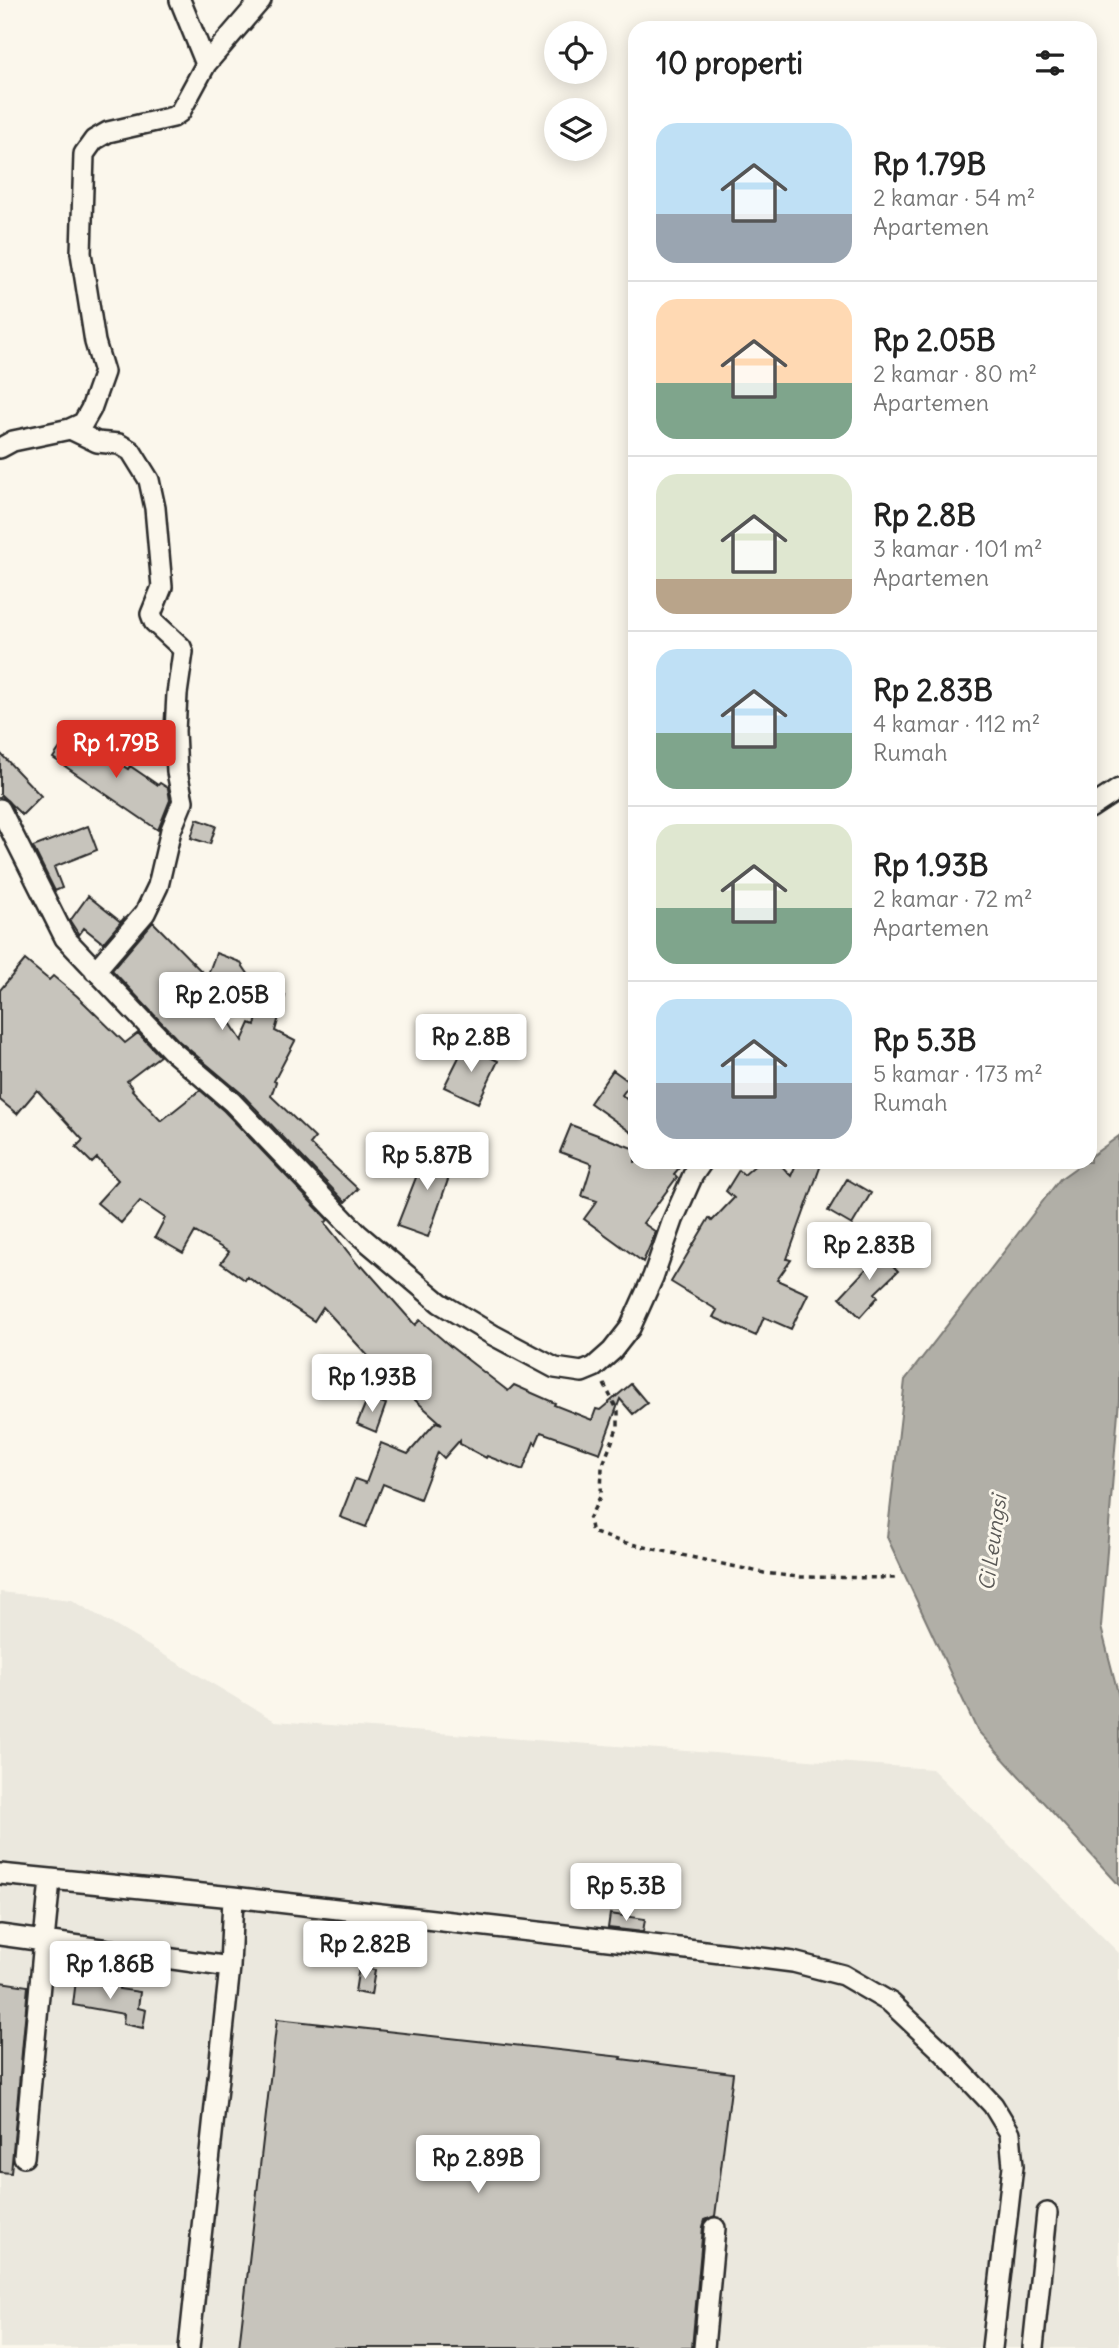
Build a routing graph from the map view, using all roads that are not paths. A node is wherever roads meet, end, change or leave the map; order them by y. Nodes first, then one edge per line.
1 (180, 0) edge
2 (261, 0) edge
3 (205, 64) junction
4 (70, 429) junction
5 (0, 448) edge
6 (1119, 789) edge
7 (1097, 803) edge
8 (0, 809) edge
9 (95, 971) junction
10 (697, 1169) edge
11 (0, 1874) edge
12 (50, 1880) junction
13 (233, 1897) junction
14 (0, 1935) edge
15 (44, 1941) junction
16 (230, 1966) junction
17 (24, 2157) dead end
18 (1047, 2213) dead end
19 (715, 2228) dead end
20 (189, 2348) edge
21 (704, 2348) edge
22 (992, 2348) edge
23 (1033, 2348) edge

1 - 3 street
2 - 3 street
3 - 4 street
4 - 5 street
4 - 9 street
6 - 7 street
8 - 9 street
9 - 10 street
11 - 12 street
12 - 13 street
12 - 15 street
13 - 16 street
13 - 22 street
14 - 15 street
15 - 16 street
15 - 17 street
16 - 20 street
18 - 23 street
19 - 21 street

